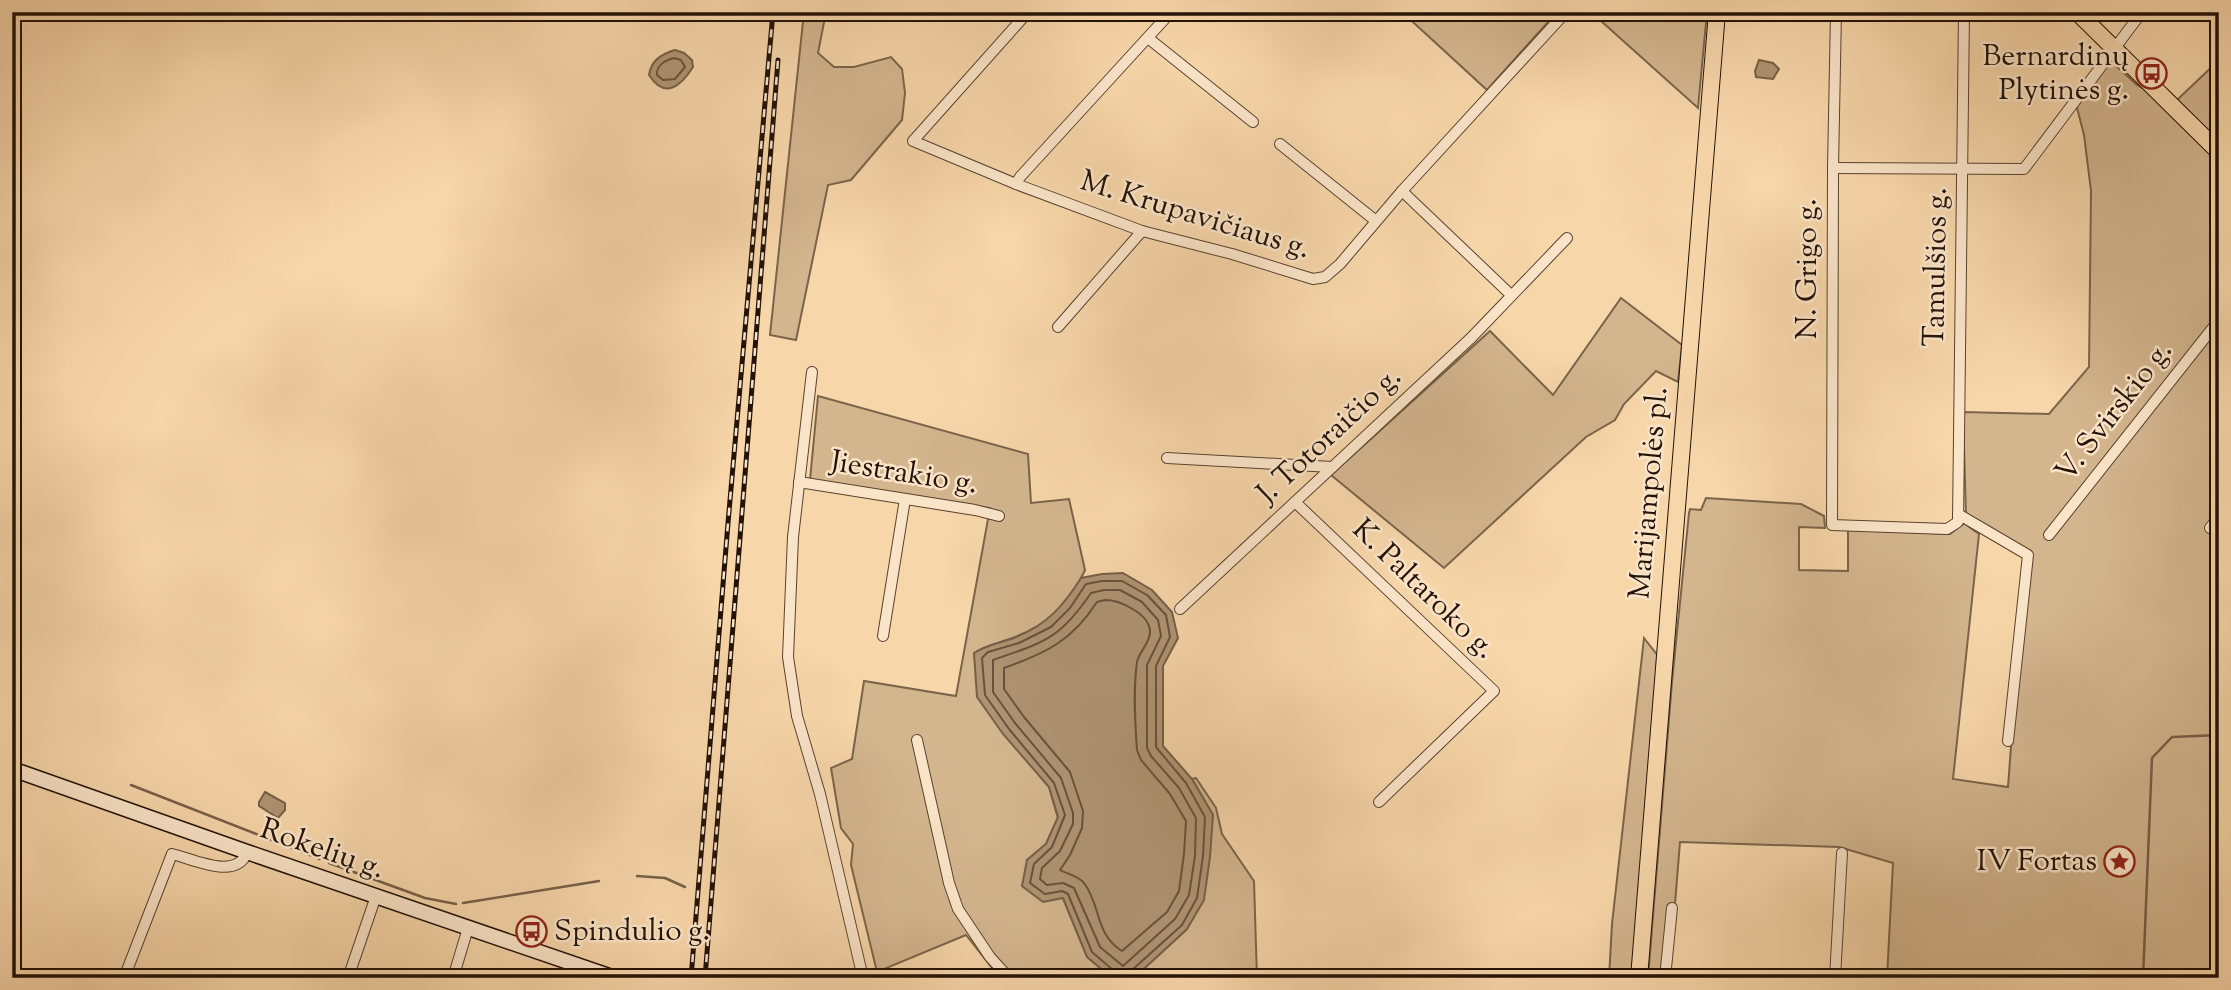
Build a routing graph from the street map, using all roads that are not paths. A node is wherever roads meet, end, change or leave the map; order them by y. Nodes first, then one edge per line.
1 (1028, 12) edge
2 (1171, 12) edge
3 (1566, 12) edge
4 (1717, 12) edge
5 (1836, 12) edge
6 (1965, 12) edge
7 (2077, 12) edge
8 (2142, 12) edge
9 (1148, 38) junction
10 (2114, 49) junction
11 (1253, 122) dead end
12 (1280, 144) dead end
13 (2219, 152) edge
14 (1833, 168) junction
15 (1963, 170) junction
16 (1016, 184) junction
17 (1402, 191) junction
18 (1376, 221) junction
19 (1142, 231) junction
20 (1567, 238) dead end
21 (1511, 295) junction
22 (2219, 320) edge
23 (1058, 327) dead end
24 (811, 372) dead end
25 (1167, 458) dead end
26 (1332, 467) junction
27 (800, 482) junction
28 (905, 499) junction
29 (1295, 502) junction
30 (999, 516) dead end
31 (2219, 516) edge
32 (1958, 518) junction
33 (2210, 528) dead end
34 (2049, 535) dead end
35 (1180, 609) dead end
36 (883, 636) dead end
37 (917, 740) dead end
38 (2008, 741) dead end
39 (12, 769) edge
40 (1379, 802) dead end
41 (247, 852) junction
42 (1842, 853) dead end
43 (376, 896) junction
44 (1672, 908) dead end
45 (468, 928) junction
46 (124, 978) edge
47 (348, 978) edge
48 (453, 978) edge
49 (615, 978) edge
50 (863, 978) edge
51 (1009, 978) edge
52 (1639, 978) edge
53 (1665, 978) edge
54 (1835, 978) edge

1 - 16 street, M. Krupavičiaus g.
2 - 9 street
3 - 17 street, M. Krupavičiaus g.
4 - 52 main road, Marijampolės pl.
5 - 14 street, N. Grigo g.
6 - 15 street, Tamulšios g.
7 - 10 main road
8 - 10 street
9 - 11 street
9 - 16 street
10 - 13 main road
10 - 15 street
12 - 18 street
14 - 15 street
14 - 32 street, N. Grigo g.
15 - 32 street, Tamulšios g.
16 - 19 street, M. Krupavičiaus g.
17 - 18 street, M. Krupavičiaus g.
17 - 21 street
18 - 19 street, M. Krupavičiaus g.
19 - 23 street
20 - 21 street, J. Totoraičio g.
21 - 26 street, J. Totoraičio g.
22 - 34 street, V. Svirskio g.
24 - 27 street
25 - 26 street
26 - 29 street, J. Totoraičio g.
27 - 28 street, Jiestrakio g.
27 - 50 street
28 - 30 street, Jiestrakio g.
28 - 36 street
29 - 35 street, J. Totoraičio g.
29 - 40 street, K. Paltaroko g.
31 - 33 street
32 - 38 street
37 - 51 street
39 - 41 main road, Rokelių g.
41 - 43 main road, Rokelių g.
41 - 46 street
42 - 54 street
43 - 45 main road, Rokelių g.
43 - 47 street
44 - 53 street
45 - 48 street
45 - 49 main road, Rokelių g.

